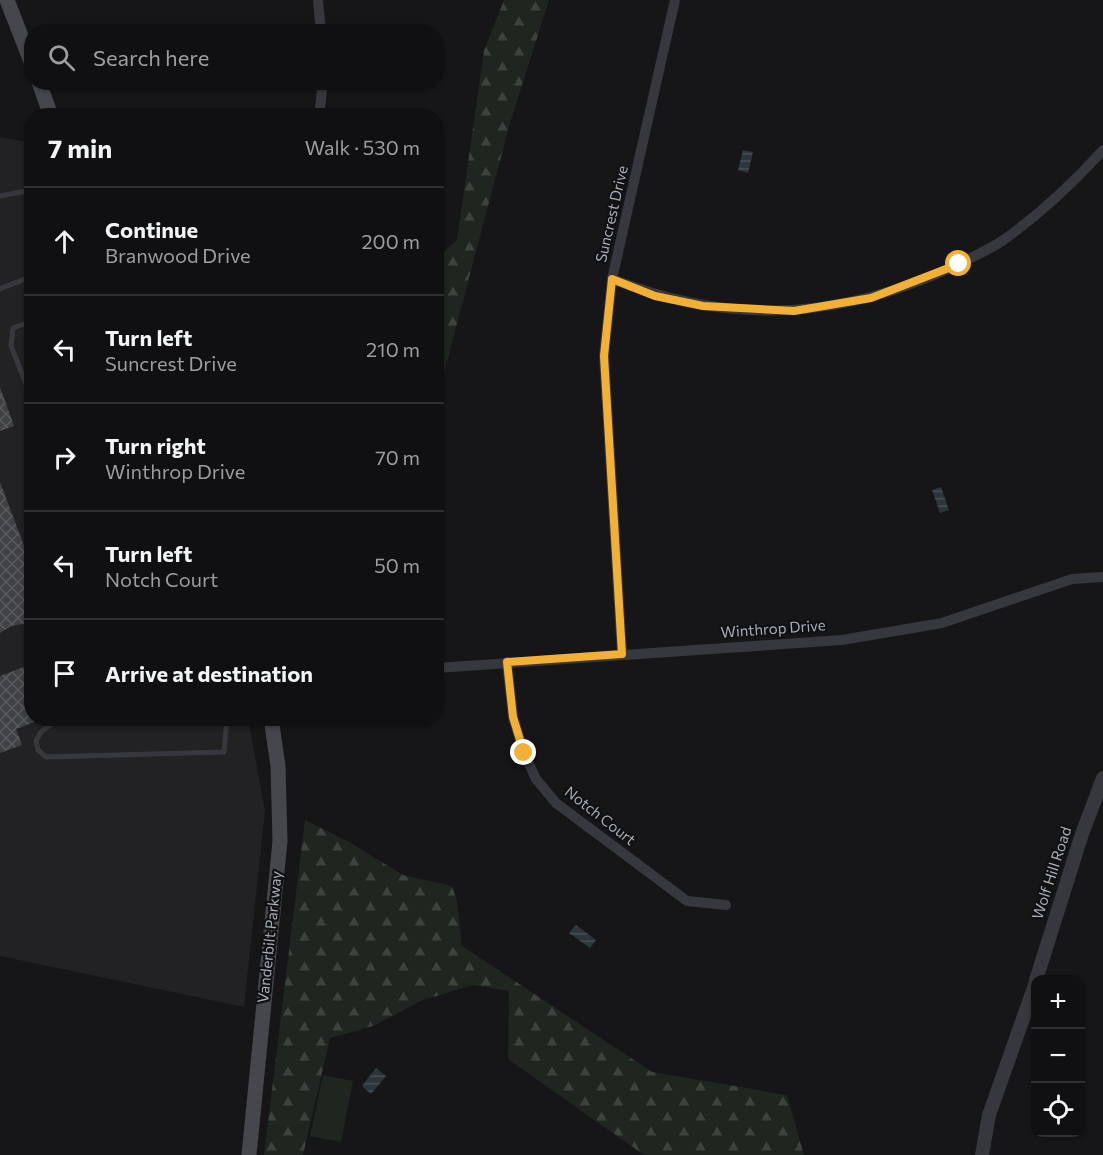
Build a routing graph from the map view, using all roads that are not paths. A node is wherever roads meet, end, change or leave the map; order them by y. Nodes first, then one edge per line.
1 (7, 0) edge
2 (318, 0) edge
3 (675, 0) edge
4 (320, 24) edge
5 (24, 44) edge
6 (42, 90) edge
7 (322, 90) edge
8 (48, 108) edge
9 (320, 108) edge
10 (1103, 150) edge
11 (24, 192) edge
12 (0, 196) edge
13 (24, 279) edge
14 (612, 279) junction
15 (0, 289) edge
16 (24, 324) edge
17 (24, 379) edge
18 (1103, 577) edge
19 (622, 654) junction
20 (507, 662) junction
21 (444, 667) edge
22 (49, 726) edge
23 (227, 726) edge
24 (272, 726) edge
25 (1103, 778) edge
26 (726, 905) dead end
27 (1038, 975) edge
28 (1031, 995) edge
29 (249, 1155) edge
30 (982, 1155) edge

1 - 5 main road
2 - 4 street
3 - 14 street, Suncrest Drive
6 - 8 main road
7 - 9 street
10 - 14 street
11 - 12 lane
13 - 15 lane
14 - 19 street, Suncrest Drive
16 - 17 lane
18 - 19 street, Winthrop Drive
19 - 20 street, Winthrop Drive
20 - 21 street, Winthrop Drive
20 - 26 street, Notch Court
22 - 23 lane
24 - 29 main road, Vanderbilt Parkway
25 - 27 street, Wolf Hill Road
28 - 30 street, Wolf Hill Road

